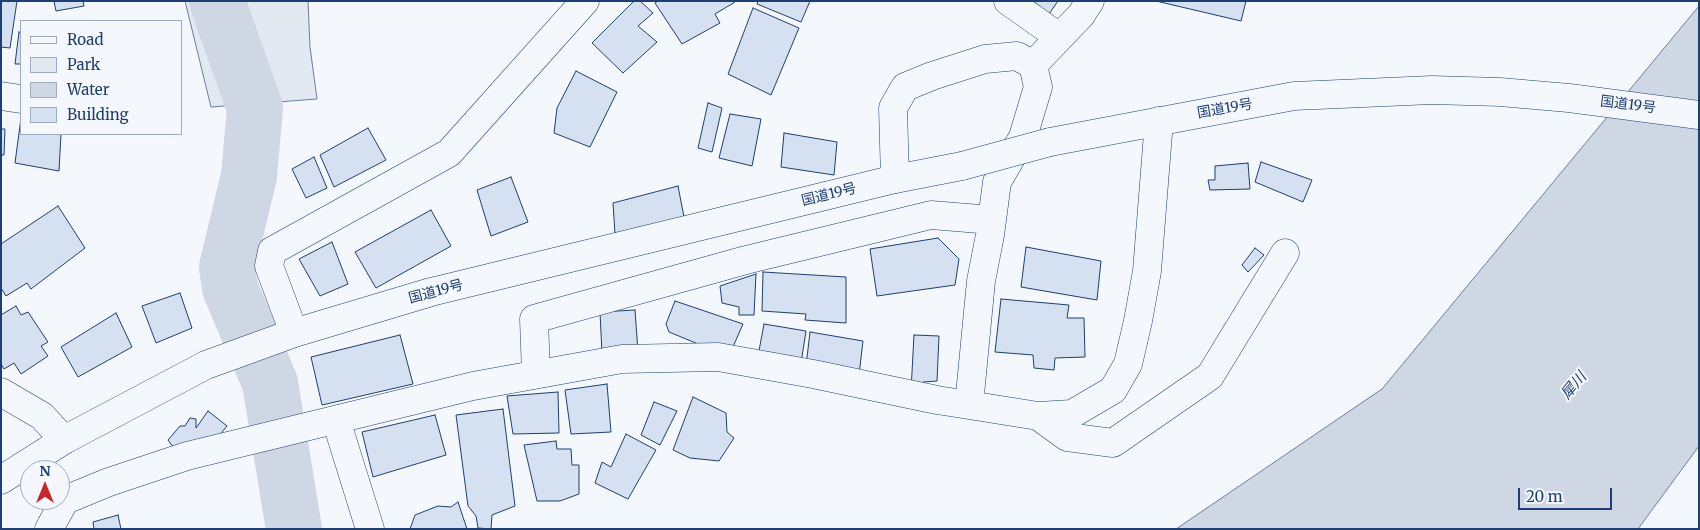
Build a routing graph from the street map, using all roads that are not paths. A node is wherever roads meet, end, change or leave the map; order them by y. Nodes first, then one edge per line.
1 (585, 1) edge
2 (1008, 1) edge
3 (1090, 1) edge
4 (1060, 37) junction
5 (1033, 65) junction
6 (1, 96) edge
7 (20, 99) edge
8 (1699, 115) edge
9 (1159, 121) junction
10 (895, 179) junction
11 (992, 220) junction
12 (1285, 252) dead end
13 (285, 336) junction
14 (536, 374) junction
15 (1, 392) edge
16 (969, 405) junction
17 (1038, 416) junction
18 (336, 420) junction
19 (64, 440) junction
20 (1, 480) edge
21 (49, 529) edge
22 (370, 529) edge

1 - 13 main road
2 - 4 main road
3 - 4 main road
4 - 5 main road
5 - 10 main road
5 - 11 main road
6 - 7 main road
8 - 9 main road, 国道19号
9 - 10 main road, 国道19号, bridge
9 - 17 main road
10 - 13 main road, 国道19号
11 - 14 main road
11 - 16 main road
12 - 17 main road
13 - 19 main road, 国道19号
14 - 16 main road
14 - 18 main road
15 - 19 main road
16 - 17 main road
18 - 21 main road
18 - 22 main road
19 - 20 main road, 国道19号

